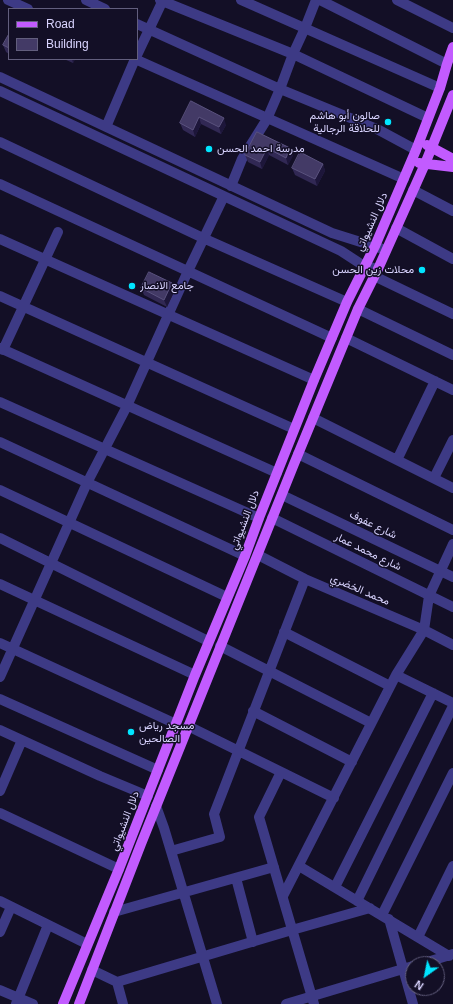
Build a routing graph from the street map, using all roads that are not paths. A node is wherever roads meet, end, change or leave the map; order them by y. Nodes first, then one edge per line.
1 (8, 0) edge
2 (86, 0) edge
3 (162, 0) edge
4 (241, 0) edge
5 (316, 0) edge
6 (320, 0) edge
7 (397, 0) edge
8 (26, 8) edge
9 (103, 8) edge
10 (138, 24) edge
11 (305, 28) junction
12 (453, 28) edge
13 (149, 30) junction
14 (453, 47) edge
15 (138, 53) edge
16 (293, 54) junction
17 (135, 60) edge
18 (137, 60) edge
19 (446, 64) junction
20 (0, 77) edge
21 (440, 88) junction
22 (280, 89) junction
23 (0, 91) edge
24 (453, 95) edge
25 (449, 113) edge
26 (267, 118) junction
27 (428, 118) junction
28 (106, 127) junction
29 (420, 140) junction
30 (0, 142) edge
31 (431, 148) junction
32 (416, 150) junction
33 (453, 159) edge
34 (411, 162) junction
35 (425, 164) junction
36 (453, 167) edge
37 (404, 179) junction
38 (0, 184) edge
39 (231, 186) junction
40 (413, 190) junction
41 (224, 196) junction
42 (453, 211) edge
43 (396, 228) junction
44 (58, 232) dead end
45 (203, 238) junction
46 (0, 239) edge
47 (375, 246) junction
48 (386, 250) junction
49 (45, 259) junction
50 (453, 259) edge
51 (364, 266) junction
52 (188, 271) junction
53 (376, 272) junction
54 (0, 296) edge
55 (347, 302) junction
56 (24, 307) junction
57 (358, 309) junction
58 (453, 314) edge
59 (169, 315) junction
60 (332, 338) junction
61 (346, 338) junction
62 (2, 349) edge
63 (453, 355) edge
64 (147, 362) junction
65 (314, 380) junction
66 (435, 381) junction
67 (453, 390) edge
68 (0, 402) edge
69 (127, 406) junction
70 (313, 418) junction
71 (294, 429) junction
72 (453, 440) edge
73 (0, 442) edge
74 (105, 449) junction
75 (298, 454) junction
76 (397, 460) junction
77 (277, 472) junction
78 (434, 478) junction
79 (88, 483) junction
80 (453, 488) edge
81 (0, 490) edge
82 (282, 495) junction
83 (259, 518) junction
84 (272, 518) junction
85 (70, 524) junction
86 (453, 530) edge
87 (0, 538) edge
88 (453, 544) edge
89 (246, 554) junction
90 (258, 555) junction
91 (52, 563) junction
92 (440, 571) junction
93 (453, 577) edge
94 (305, 579) junction
95 (0, 584) edge
96 (429, 596) junction
97 (227, 597) junction
98 (34, 600) junction
99 (453, 607) edge
100 (424, 630) junction
101 (284, 632) junction
102 (208, 641) junction
103 (0, 643) edge
104 (453, 645) edge
105 (220, 646) junction
106 (13, 650) junction
107 (269, 671) junction
108 (195, 675) junction
109 (396, 675) junction
110 (0, 677) edge
111 (390, 686) junction
112 (433, 693) junction
113 (0, 699) edge
114 (453, 704) edge
115 (253, 711) junction
116 (371, 723) junction
117 (176, 724) junction
118 (188, 726) junction
119 (0, 730) edge
120 (22, 740) junction
121 (238, 750) junction
122 (352, 762) junction
123 (158, 770) junction
124 (281, 772) junction
125 (453, 773) edge
126 (0, 791) edge
127 (148, 796) junction
128 (334, 798) junction
129 (156, 806) junction
130 (0, 813) edge
131 (171, 851) junction
132 (299, 866) junction
133 (453, 866) edge
134 (274, 867) junction
135 (119, 869) junction
136 (236, 878) junction
137 (335, 887) junction
138 (184, 893) junction
139 (283, 896) junction
140 (0, 901) edge
141 (357, 901) junction
142 (11, 907) junction
143 (370, 908) junction
144 (114, 912) junction
145 (385, 917) junction
146 (48, 925) junction
147 (292, 930) junction
148 (0, 932) edge
149 (418, 937) junction
150 (253, 942) junction
151 (87, 944) junction
152 (451, 955) edge
153 (203, 957) junction
154 (405, 968) edge
155 (402, 969) junction
156 (92, 970) junction
157 (117, 982) junction
158 (0, 990) edge
159 (313, 1000) edge
160 (17, 1001) edge
161 (33, 1004) edge
162 (63, 1004) edge
163 (79, 1004) edge
164 (123, 1004) edge
165 (217, 1004) edge
166 (286, 1004) edge
167 (413, 1004) edge

1 - 8 street
2 - 9 street
3 - 13 street
3 - 16 street
4 - 11 street
5 - 11 street
6 - 19 street
7 - 12 street
10 - 13 street
11 - 16 street
11 - 21 street
13 - 15 street
13 - 22 street
14 - 19 main road, دلال النشيواتي
16 - 22 street
16 - 27 street
17 - 28 street
18 - 26 street
19 - 21 main road, دلال النشيواتي
20 - 28 street
21 - 27 main road, دلال النشيواتي
22 - 26 street
22 - 32 street
23 - 41 street
24 - 25 main road, دلال النشيواتي
25 - 31 main road, دلال النشيواتي
26 - 37 street
26 - 39 street
27 - 29 main road, دلال النشيواتي
28 - 39 street
29 - 31 main road
29 - 32 main road, دلال النشيواتي
30 - 45 street
31 - 33 main road
31 - 35 main road, دلال النشيواتي
32 - 34 main road, دلال النشيواتي
34 - 35 main road
34 - 37 main road, دلال النشيواتي
35 - 36 main road
35 - 40 main road, دلال النشيواتي
37 - 47 main road, دلال النشيواتي
38 - 52 street
39 - 47 street
40 - 42 street
40 - 43 main road, دلال النشيواتي
41 - 45 street
41 - 51 street
43 - 48 main road, دلال النشيواتي
43 - 50 street
44 - 49 street
45 - 52 street
45 - 55 street
46 - 49 street
47 - 48 street
47 - 51 main road, دلال النشيواتي
48 - 53 main road, دلال النشيواتي
49 - 56 street
49 - 59 street
51 - 53 street
51 - 55 main road, دلال النشيواتي
52 - 59 street
52 - 60 street
53 - 57 main road, دلال النشيواتي
53 - 58 street
54 - 56 street
55 - 60 main road, دلال النشيواتي
56 - 62 street
56 - 64 street
57 - 61 main road, دلال النشيواتي
57 - 63 street
59 - 64 street
59 - 65 street
60 - 65 main road, دلال النشيواتي
61 - 66 street
61 - 70 main road, دلال النشيواتي
62 - 69 street
64 - 69 street
64 - 71 street
65 - 71 main road, دلال النشيواتي
66 - 67 street
66 - 76 street
68 - 74 street
69 - 74 street
69 - 77 street
70 - 75 main road, دلال النشيواتي
70 - 76 street
71 - 77 main road, دلال النشيواتي
72 - 78 street
73 - 79 street
74 - 79 street
74 - 83 street
75 - 82 main road, دلال النشيواتي
75 - 86 street
76 - 78 street
77 - 83 main road, دلال النشيواتي
78 - 80 street
79 - 85 street
79 - 89 street
81 - 85 street
82 - 84 main road, دلال النشيواتي
82 - 92 street, شارع عفوف
83 - 89 main road, دلال النشيواتي
84 - 90 main road, دلال النشيواتي
84 - 96 street, شارع محمد عمار
85 - 91 street
85 - 97 street
87 - 91 street
88 - 92 street
89 - 90 main road
89 - 97 main road, دلال النشيواتي
90 - 94 street, محمد الخضري
90 - 105 main road, دلال النشيواتي
91 - 98 street
91 - 102 street
92 - 93 street, شارع عفوف
92 - 96 street
94 - 100 street, محمد الخضري
94 - 101 street
95 - 98 street
96 - 99 street, شارع محمد عمار
96 - 100 street
97 - 102 main road, دلال النشيواتي
98 - 106 street
98 - 108 street
100 - 104 street, محمد الخضري
100 - 109 street
101 - 107 street
101 - 111 street
102 - 108 main road, دلال النشيواتي
103 - 106 street
105 - 107 street
105 - 118 main road, دلال النشيواتي
106 - 110 street
106 - 117 street
107 - 115 street
107 - 116 street
108 - 117 main road, دلال النشيواتي
109 - 111 street
109 - 112 street
111 - 116 street
112 - 114 street
112 - 137 street
113 - 123 street
114 - 141 street
115 - 121 street
115 - 122 street
116 - 122 street
117 - 123 main road, دلال النشيواتي
118 - 121 street
118 - 129 main road, دلال النشيواتي
119 - 120 street
120 - 126 street
120 - 127 street
121 - 124 street
121 - 131 street
122 - 128 street
123 - 127 main road, دلال النشيواتي
124 - 128 street
124 - 134 street
125 - 145 street
127 - 135 main road, دلال النشيواتي
128 - 132 street
129 - 131 street
129 - 144 main road, دلال النشيواتي
130 - 135 street
131 - 138 street
132 - 137 street
132 - 139 street
133 - 149 street
134 - 136 street
134 - 139 street
135 - 151 main road, دلال النشيواتي
136 - 138 street
136 - 150 street
137 - 141 street
138 - 144 street
138 - 153 street
139 - 147 street
140 - 142 street
141 - 143 street
142 - 146 street
142 - 148 street
143 - 145 street
143 - 147 street
144 - 156 main road, دلال النشيواتي
145 - 149 street
145 - 155 street
146 - 151 street
146 - 160 street
147 - 150 street
147 - 159 street
149 - 152 street
150 - 153 street
151 - 162 main road, دلال النشيواتي
153 - 157 street
153 - 165 street
154 - 155 street
155 - 159 street
155 - 167 street
156 - 157 street
156 - 163 main road, دلال النشيواتي
157 - 164 street
158 - 160 street
159 - 166 street
160 - 161 street

